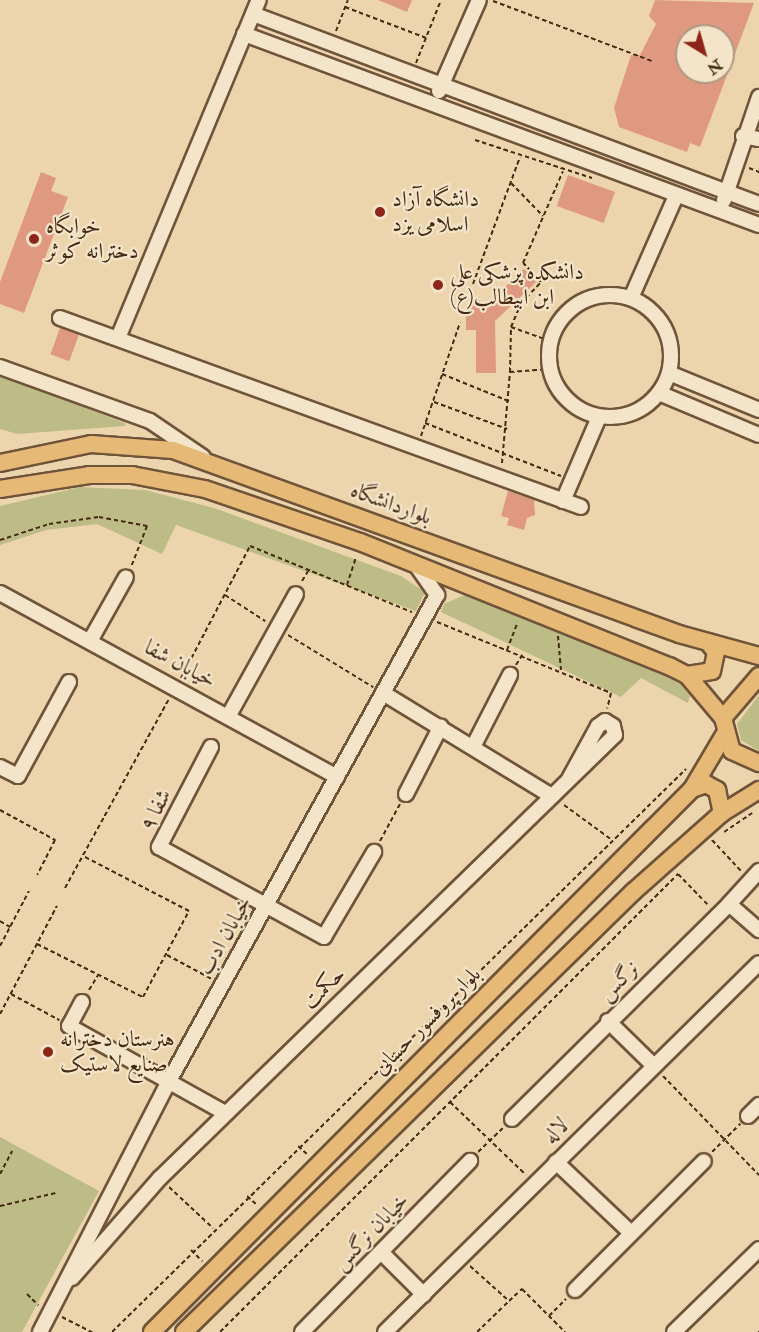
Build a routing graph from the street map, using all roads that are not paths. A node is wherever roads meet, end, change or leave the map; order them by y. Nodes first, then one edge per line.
1 (259, 0) edge
2 (479, 0) edge
3 (253, 14) junction
4 (244, 34) junction
5 (442, 84) junction
6 (759, 97) edge
7 (434, 104) junction
8 (743, 136) junction
9 (759, 139) edge
10 (726, 192) junction
11 (676, 196) junction
12 (759, 204) edge
13 (721, 210) junction
14 (759, 225) edge
15 (631, 298) junction
16 (60, 318) dead end
17 (118, 338) junction
18 (0, 367) edge
19 (669, 373) junction
20 (660, 393) junction
21 (759, 410) edge
22 (599, 417) junction
23 (759, 435) edge
24 (210, 461) junction
25 (0, 463) edge
26 (0, 489) edge
27 (563, 501) junction
28 (581, 507) dead end
29 (416, 565) junction
30 (126, 577) road end
31 (476, 587) junction
32 (0, 593) edge
33 (296, 594) dead end
34 (437, 595) junction
35 (90, 641) junction
36 (708, 642) junction
37 (759, 656) edge
38 (510, 675) dead end
39 (687, 675) junction
40 (759, 676) edge
41 (69, 682) dead end
42 (383, 693) junction
43 (229, 715) junction
44 (723, 717) junction
45 (441, 726) junction
46 (724, 735) junction
47 (474, 745) junction
48 (211, 747) dead end
49 (759, 763) edge
50 (0, 767) edge
51 (337, 777) junction
52 (569, 779) junction
53 (692, 789) junction
54 (759, 790) edge
55 (406, 794) road end
56 (552, 796) junction
57 (722, 813) junction
58 (374, 852) road end
59 (754, 876) edge
60 (729, 904) junction
61 (266, 906) junction
62 (759, 930) edge
63 (759, 963) edge
64 (82, 1002) road end
65 (608, 1022) junction
66 (653, 1065) junction
67 (169, 1082) junction
68 (759, 1105) edge
69 (225, 1113) junction
70 (748, 1116) road end
71 (512, 1119) road end
72 (470, 1161) road end
73 (704, 1161) road end
74 (556, 1162) junction
75 (631, 1233) junction
76 (759, 1249) edge
77 (382, 1253) junction
78 (72, 1278) junction
79 (575, 1290) road end
80 (424, 1295) junction
81 (40, 1332) edge
82 (152, 1332) edge
83 (184, 1332) edge
84 (302, 1332) edge
85 (386, 1332) edge
86 (674, 1332) edge

1 - 3 street
2 - 5 street
3 - 4 street
3 - 5 street
4 - 7 street
4 - 17 street
5 - 7 street
5 - 10 street
6 - 8 street
7 - 11 street
8 - 9 street
8 - 10 street
10 - 12 street
10 - 13 street
11 - 13 street
11 - 15 street
13 - 14 street
15 - 19 street
15 - 22 street
16 - 17 street
17 - 27 street
18 - 24 street
19 - 20 street
19 - 21 street
20 - 22 street
20 - 23 street
22 - 27 street
24 - 25 main road, بلواردانشگاه
24 - 36 main road, بلواردانشگاه
26 - 29 main road, بلواردانشگاه
27 - 28 street
29 - 31 main road, بلواردانشگاه
29 - 34 street
30 - 35 street
31 - 34 street
31 - 39 main road, بلواردانشگاه
32 - 35 street, خیابان شفا
33 - 43 street
34 - 42 street, خیابان ادب
35 - 43 street, خیابان شفا
36 - 37 main road, بلواردانشگاه
36 - 39 main road
38 - 47 street
39 - 44 main road, بلواردانشگاه
40 - 44 main road
41 - 50 street
42 - 45 street
42 - 51 street, خیابان ادب
43 - 51 street, خیابان شفا
44 - 46 main road
45 - 47 street
45 - 55 street
46 - 49 main road
46 - 53 main road, بلوار پروفسور حسابی
47 - 56 street
48 - 61 street, شفا ۹
51 - 61 street, خیابان ادب
52 - 52 street, حکمت
52 - 56 street, حکمت
53 - 57 main road
53 - 82 main road, بلوار پروفسور حسابی
54 - 57 main road
56 - 69 street, حکمت
57 - 83 main road
58 - 61 street
59 - 60 street, نرگس
60 - 62 street
60 - 65 street, نرگس
61 - 67 street, خیابان ادب
63 - 66 street, لاله
64 - 67 street
65 - 66 street
65 - 71 street, نرگس
66 - 74 street, لاله
67 - 69 street
67 - 78 street, خیابان ادب
68 - 70 street
69 - 78 street, حکمت
72 - 77 street, خیابان نرگس
73 - 75 street
74 - 75 street
74 - 80 street, لاله
75 - 79 street
76 - 86 street
77 - 80 street
77 - 84 street, خیابان نرگس
78 - 81 street, خیابان ادب
80 - 85 street, لاله

